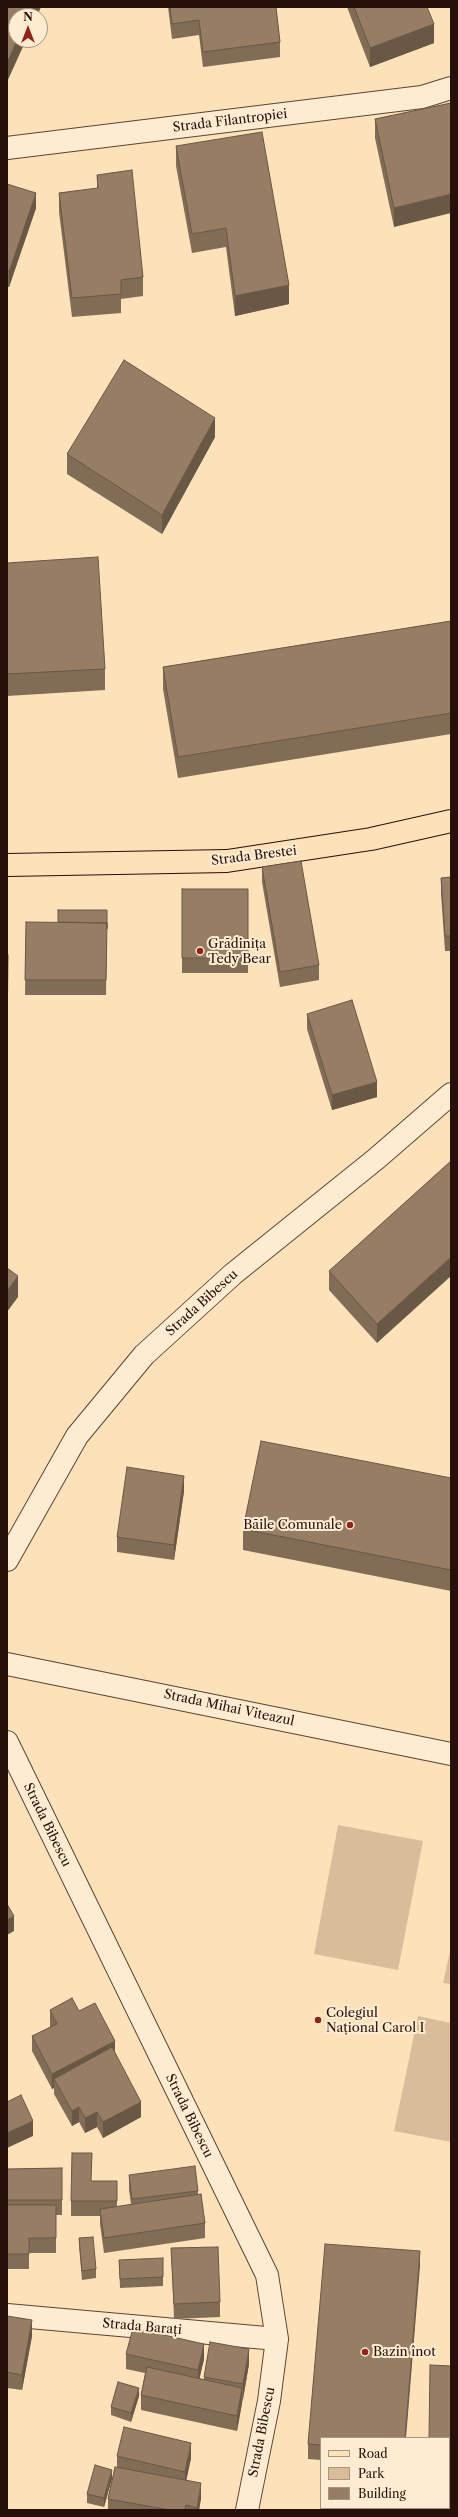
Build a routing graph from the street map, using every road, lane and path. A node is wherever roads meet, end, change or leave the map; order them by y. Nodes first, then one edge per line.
1 (451, 88) edge
2 (7, 148) edge
3 (451, 821) edge
4 (7, 865) edge
5 (451, 1094) edge
6 (7, 1560) edge
7 (7, 1664) edge
8 (7, 1742) edge
9 (451, 1754) edge
10 (7, 2315) edge
11 (277, 2339) junction
12 (246, 2510) edge

1 - 2 street, Strada Filantropiei
3 - 4 main road, Strada Brestei
5 - 6 street, Strada Bibescu
7 - 9 street, Strada Mihai Viteazul
8 - 11 street, Strada Bibescu
10 - 11 street, Strada Barați
11 - 12 street, Strada Bibescu

